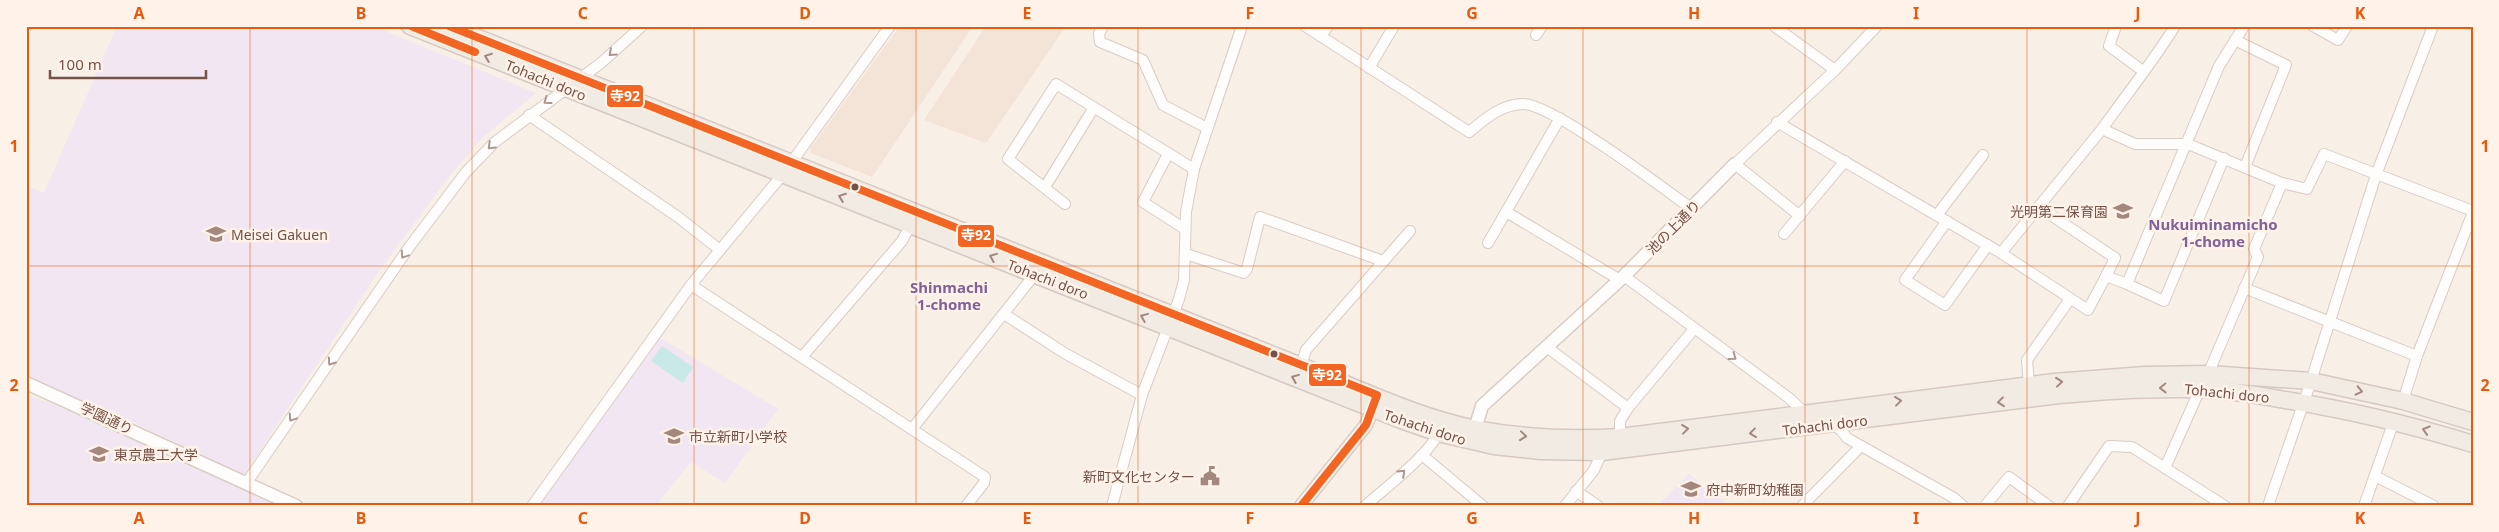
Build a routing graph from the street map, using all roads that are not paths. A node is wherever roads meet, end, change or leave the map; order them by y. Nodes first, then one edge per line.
1 (410, 26) edge
2 (448, 26) edge
3 (642, 26) edge
4 (890, 26) edge
5 (1103, 26) edge
6 (1242, 26) edge
7 (1305, 26) edge
8 (1328, 26) edge
9 (1394, 26) edge
10 (1774, 26) edge
11 (1877, 26) edge
12 (2116, 26) edge
13 (2175, 26) edge
14 (2244, 26) edge
15 (2313, 26) edge
16 (2347, 26) edge
17 (2433, 26) edge
18 (1321, 36) junction
19 (2235, 40) junction
20 (1369, 68) junction
21 (1835, 70) junction
22 (2143, 71) junction
23 (580, 78) junction
24 (566, 87) junction
25 (1093, 109) junction
26 (529, 115) junction
27 (1560, 118) junction
28 (1777, 122) junction
29 (1207, 128) junction
30 (2102, 129) junction
31 (2188, 144) junction
32 (1168, 154) junction
33 (1983, 155) dead end
34 (2224, 158) junction
35 (1845, 162) junction
36 (1735, 164) junction
37 (2245, 167) junction
38 (787, 168) junction
39 (1194, 169) junction
40 (2376, 175) junction
41 (2282, 183) junction
42 (1045, 187) junction
43 (1065, 204) dead end
44 (2039, 208) junction
45 (1692, 209) junction
46 (2473, 212) edge
47 (1508, 213) junction
48 (1800, 216) junction
49 (1942, 218) junction
50 (911, 224) junction
51 (1185, 229) junction
52 (1410, 231) dead end
53 (1784, 234) dead end
54 (1488, 243) dead end
55 (1988, 245) junction
56 (720, 250) junction
57 (2002, 253) junction
58 (1186, 254) junction
59 (1383, 261) junction
60 (1035, 274) junction
61 (2106, 276) junction
62 (1622, 278) junction
63 (2127, 284) junction
64 (690, 285) junction
65 (2244, 288) junction
66 (2070, 299) junction
67 (1004, 314) junction
68 (1172, 320) junction
69 (2329, 320) junction
70 (1694, 329) junction
71 (1548, 348) junction
72 (2418, 356) junction
73 (802, 357) junction
74 (1301, 366) junction
75 (2208, 374) junction
76 (2311, 381) junction
77 (26, 383) edge
78 (2029, 385) junction
79 (2200, 389) junction
80 (1142, 395) junction
81 (2403, 401) junction
82 (1375, 403) junction
83 (2304, 403) junction
84 (1628, 408) junction
85 (1803, 413) junction
86 (2394, 421) junction
87 (2473, 422) edge
88 (1830, 424) junction
89 (1475, 429) junction
90 (912, 430) junction
91 (1438, 433) junction
92 (1620, 437) junction
93 (2473, 444) edge
94 (1861, 446) junction
95 (1602, 452) junction
96 (1422, 455) junction
97 (2165, 468) junction
98 (2375, 476) junction
99 (247, 482) junction
100 (1576, 491) junction
101 (2224, 505) edge
102 (296, 506) edge
103 (532, 506) edge
104 (966, 506) edge
105 (1112, 506) edge
106 (1301, 506) edge
107 (1365, 506) edge
108 (1483, 506) edge
109 (1565, 506) edge
110 (1598, 506) edge
111 (1802, 506) edge
112 (1963, 506) edge
113 (1985, 506) edge
114 (2049, 506) edge
115 (2068, 506) edge
116 (2268, 506) edge
117 (2364, 506) edge
118 (2434, 506) edge

24 -> 1 main road, Tohachi doro
2 - 23 main road, Tohachi doro
3 -> 23 street
4 - 38 street
5 - 29 street
6 - 29 street
7 - 18 street
8 - 18 street
9 - 20 street
10 - 21 street
11 - 21 street, 池の上通り
12 - 22 street
13 - 22 street
14 - 19 street
15 - 16 street
17 - 40 street
18 - 20 street
19 - 31 street
19 - 37 street
20 - 27 street
21 - 28 street, 池の上通り
22 - 30 street
23 - 24 street
23 - 38 main road, Tohachi doro
24 -> 26 street
24 - 38 main road, Tohachi doro
25 - 32 street
25 - 42 street
25 - 42 street
26 - 56 street
26 -> 99 street
27 - 45 street
27 - 47 street
28 - 35 street
28 - 36 street, 池の上通り
29 - 39 street
30 - 31 street
30 - 44 street
31 - 34 street
31 - 63 street
32 - 39 street
32 - 51 street
33 - 49 street
34 - 37 street
34 - 63 street
35 - 48 street
35 - 49 street
36 - 45 street, 池の上通り
36 - 48 street
37 - 41 street
50 -> 38 main road, Tohachi doro
38 - 56 street
38 - 68 main road, Tohachi doro
39 - 51 street
40 - 41 street
40 - 46 street
40 - 69 street
41 - 65 street
42 - 43 street
44 - 57 street
44 - 61 street
45 - 62 street, 池の上通り
46 - 72 street
47 - 54 street
47 - 62 street
48 - 53 street
49 - 55 street
49 - 55 street
60 -> 50 main road, Tohachi doro
50 - 73 street
51 - 58 street
52 - 59 street
55 - 57 street
56 - 64 street
57 - 66 street
58 - 59 street
58 - 68 street
59 - 74 street
60 - 67 street
68 -> 60 main road, Tohachi doro
61 - 63 street
61 - 66 street
62 - 70 street
62 - 71 street, 池の上通り
64 - 73 street
64 - 103 street
65 - 69 street
65 - 75 street
66 - 78 street
67 - 80 street
67 - 90 street
68 - 74 main road, Tohachi doro
68 - 80 street
82 -> 68 main road, Tohachi doro
69 - 72 street
69 - 76 street
70 - 84 street
70 -> 85 street
71 - 84 street
71 - 89 street, 池の上通り
72 - 81 street
73 - 90 street
74 - 82 main road, Tohachi doro
75 - 76 main road, Tohachi doro
78 -> 75 main road, Tohachi doro
76 -> 81 main road, Tohachi doro
76 - 83 street
77 - 99 street, 学園通り
85 -> 78 main road, Tohachi doro
79 - 83 main road, Tohachi doro
79 -> 88 main road, Tohachi doro
79 - 97 street
80 - 105 street
81 - 87 main road, Tohachi doro
82 - 89 main road, Tohachi doro
82 - 91 main road, Tohachi doro
82 - 106 street
83 - 86 main road, Tohachi doro
83 - 116 street
84 - 92 street
85 - 88 street
92 -> 85 main road, Tohachi doro
93 -> 86 main road, Tohachi doro
86 - 98 street
88 - 94 street
88 -> 95 main road, Tohachi doro
89 -> 92 main road, Tohachi doro
90 - 104 street
91 - 95 main road, Tohachi doro
91 - 96 street
94 - 111 street
94 - 112 street
95 - 100 street
107 -> 96 street
96 - 108 street
97 - 101 street
97 - 115 street
98 - 117 street
98 - 118 street
99 - 102 street, 学園通り
100 - 109 street
100 - 110 street
113 - 114 street

